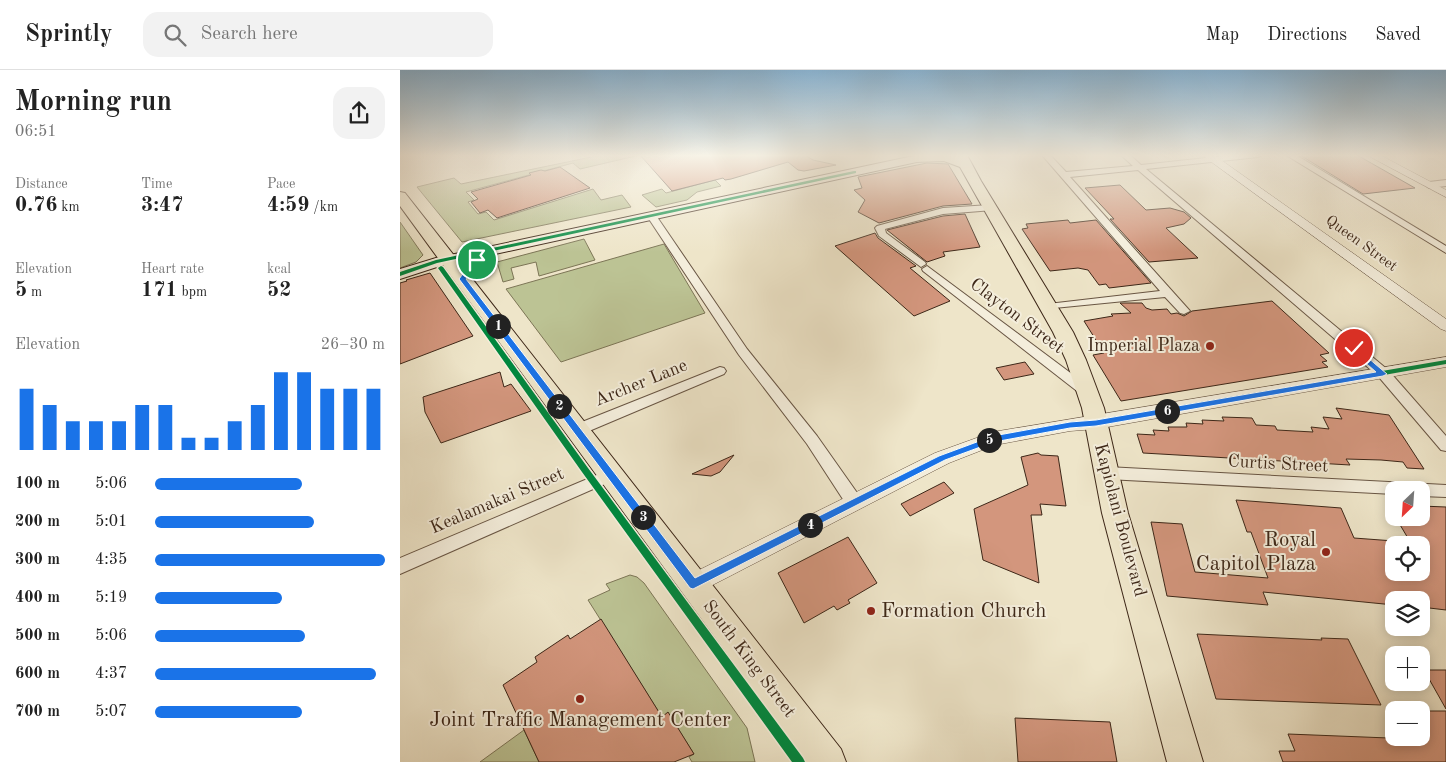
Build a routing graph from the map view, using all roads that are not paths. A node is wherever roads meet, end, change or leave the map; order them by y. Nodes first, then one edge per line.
1 (786, 187) edge
2 (978, 187) edge
3 (1076, 187) edge
4 (1164, 187) edge
5 (1252, 187) edge
6 (1343, 187) edge
7 (1433, 187) edge
8 (1446, 194) edge
9 (400, 196) edge
10 (990, 208) junction
11 (652, 216) junction
12 (495, 250) junction
13 (1446, 250) edge
14 (448, 260) junction
15 (924, 266) joint
16 (400, 274) edge
17 (463, 279) junction
18 (1168, 293) junction
19 (1048, 307) junction
20 (1184, 311) dead end
21 (1446, 326) edge
22 (1446, 362) edge
23 (720, 371) dead end
24 (1383, 374) junction
25 (1086, 392) junction
26 (1096, 423) junction
27 (577, 430) junction
28 (1446, 446) edge
29 (1107, 474) junction
30 (611, 475) junction
31 (1446, 491) edge
32 (854, 502) junction
33 (400, 566) edge
34 (693, 584) junction
35 (828, 762) edge
36 (1185, 762) edge

1 - 11 main road
2 - 10 main road, Kapiolani Boulevard
3 - 18 street
4 - 24 street
5 - 21 street, Queen Street
6 - 13 street
7 - 8 street
9 - 14 main road, South King Street
10 - 15 street, Clayton Street
10 - 19 main road, Kapiolani Boulevard
11 - 12 main road
11 - 32 street
12 - 14 main road
12 - 17 main road
14 - 16 main road
14 - 17 main road, South King Street
15 - 25 street, Clayton Street
17 - 27 main road, South King Street
18 - 19 street
18 - 20 street
19 - 25 main road, Kapiolani Boulevard
22 - 24 street
23 - 27 street, Archer Lane
24 - 26 street
24 - 28 street
25 - 26 main road, Kapiolani Boulevard
26 - 29 main road, Kapiolani Boulevard
26 - 32 street
27 - 30 main road, South King Street
29 - 31 street, Curtis Street
29 - 36 main road, Kapiolani Boulevard
30 - 33 street, Kealamakai Street
30 - 34 main road, South King Street
32 - 34 street
34 - 35 main road, South King Street

